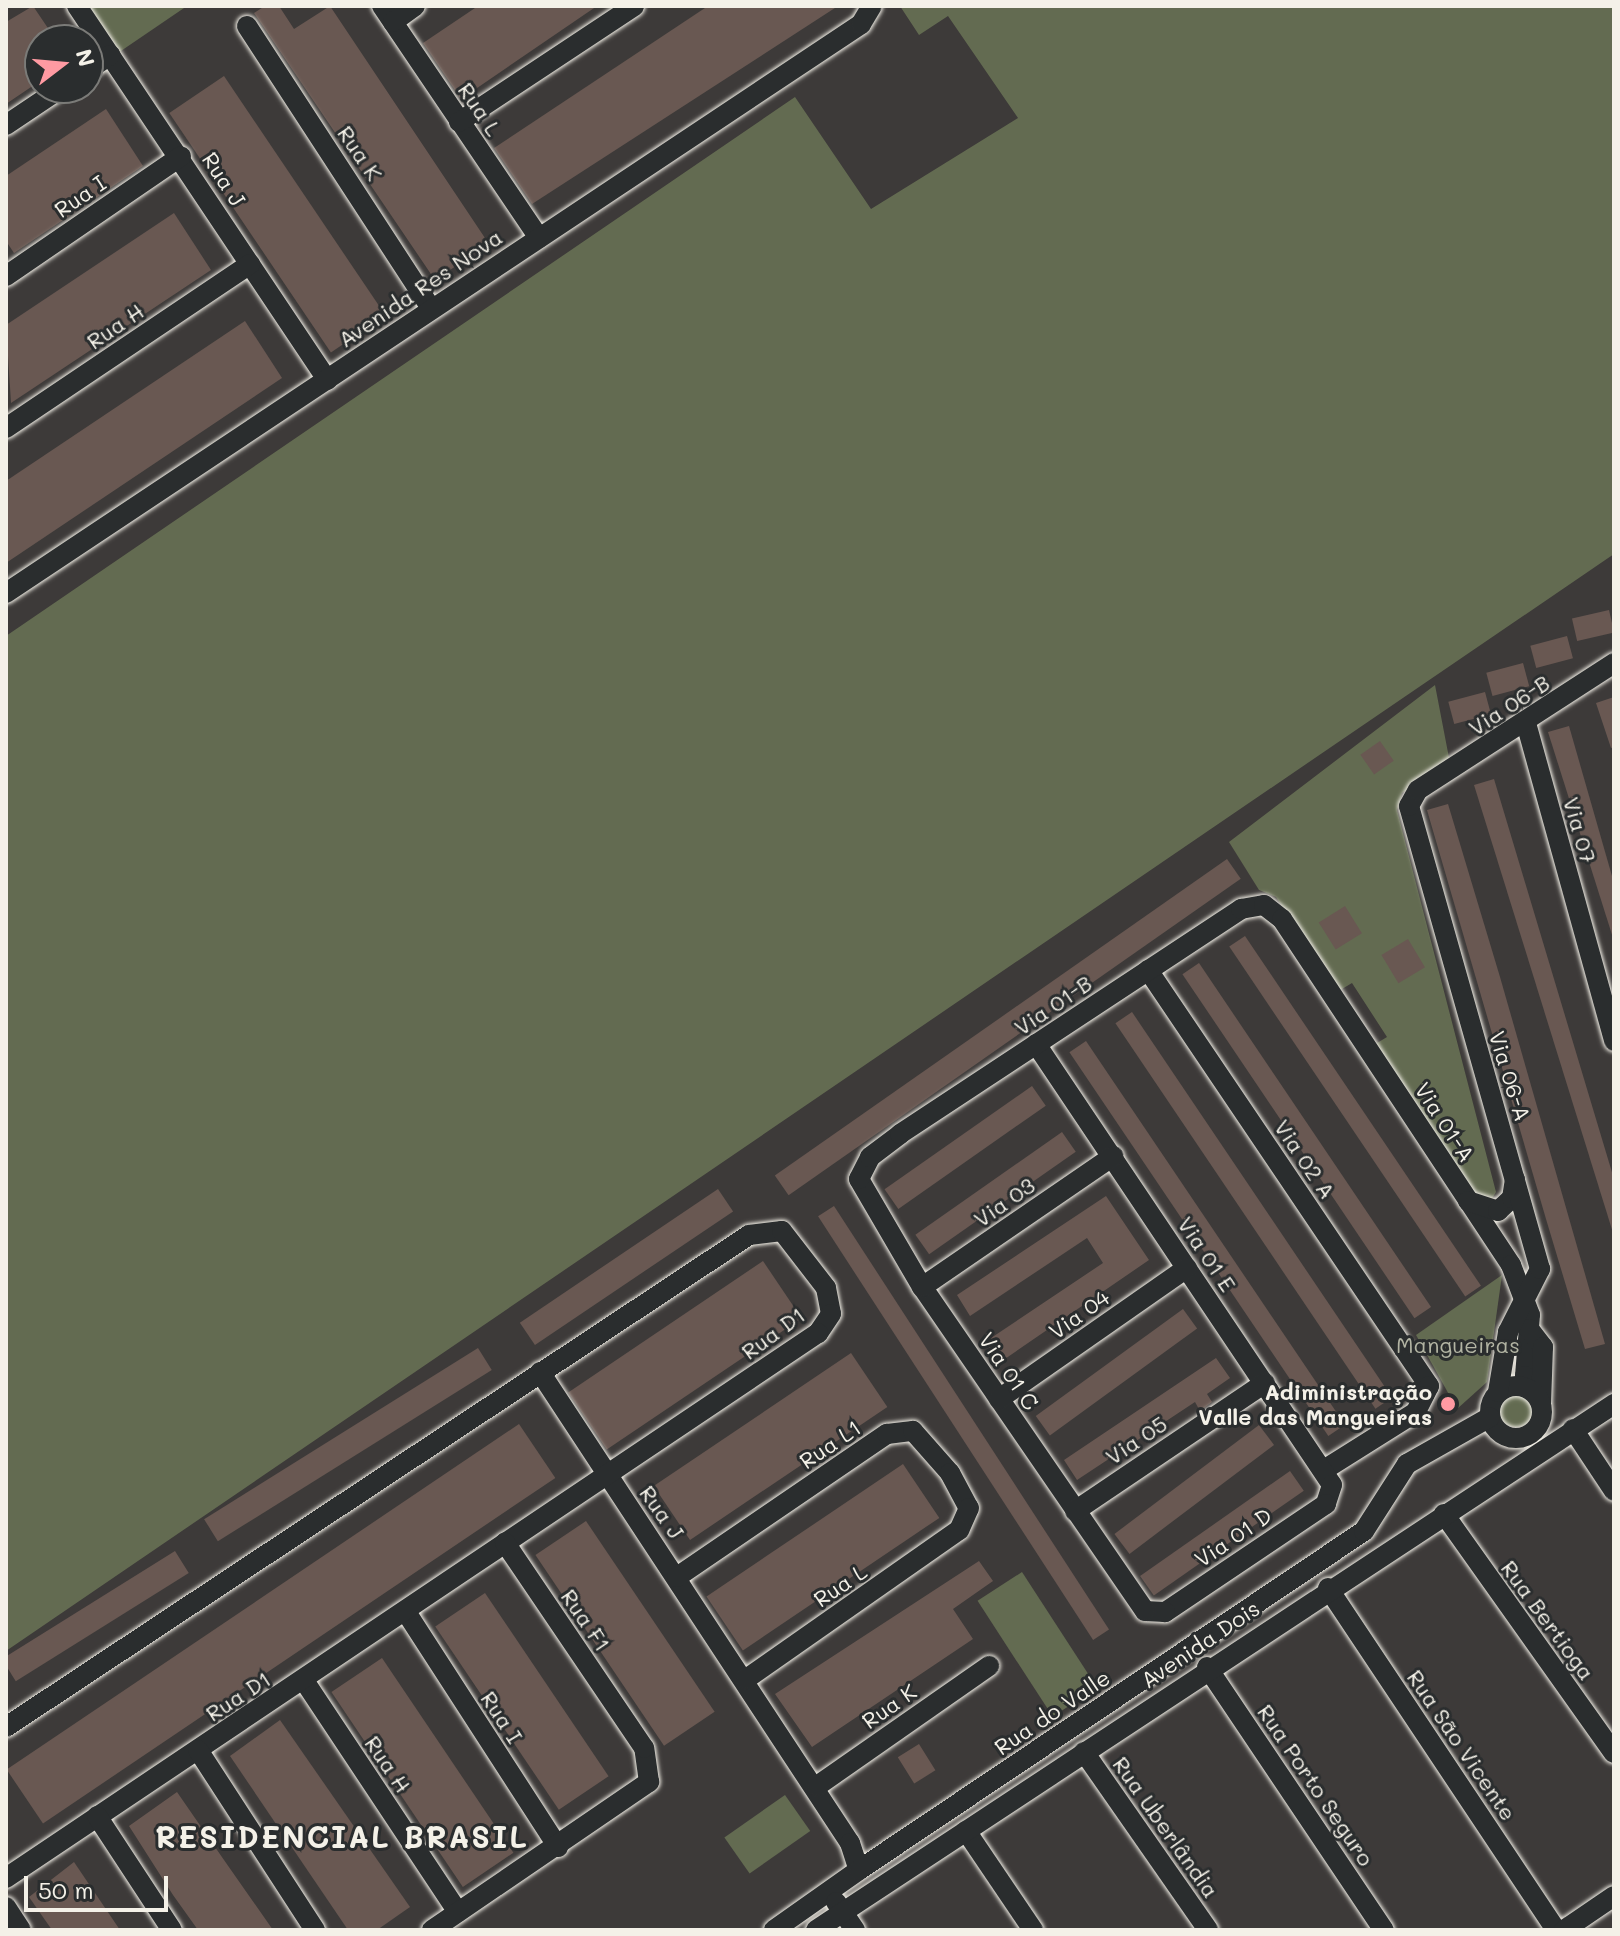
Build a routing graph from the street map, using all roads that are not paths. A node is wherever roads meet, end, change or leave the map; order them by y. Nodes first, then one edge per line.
1 (77, 6) edge
2 (415, 6) edge
3 (634, 6) edge
4 (872, 6) edge
5 (387, 14) edge
6 (247, 26) dead end
7 (110, 55) junction
8 (104, 59) edge
9 (37, 104) edge
10 (459, 122) junction
11 (6, 125) edge
12 (181, 156) junction
13 (539, 238) junction
14 (250, 264) junction
15 (6, 276) edge
16 (430, 307) junction
17 (327, 380) junction
18 (6, 428) edge
19 (6, 593) edge
20 (1614, 663) edge
21 (1526, 723) junction
22 (1428, 784) joint
23 (1251, 904) joint
24 (1148, 970) junction
25 (1614, 1041) edge
26 (1036, 1044) junction
27 (883, 1147) joint
28 (1113, 1156) junction
29 (1515, 1179) junction
30 (1468, 1201) junction
31 (1187, 1268) junction
32 (922, 1287) junction
33 (1527, 1301) junction
34 (540, 1372) junction
35 (1265, 1383) junction
36 (1498, 1392) junction
37 (1536, 1396) junction
38 (999, 1399) junction
39 (1614, 1404) edge
40 (1490, 1417) junction
41 (1573, 1429) junction
42 (1324, 1470) junction
43 (607, 1477) junction
44 (1614, 1491) edge
45 (1333, 1492) joint
46 (1075, 1511) junction
47 (1444, 1514) junction
48 (959, 1530) joint
49 (505, 1543) junction
50 (677, 1577) junction
51 (1328, 1588) junction
52 (406, 1612) junction
53 (1155, 1615) joint
54 (989, 1666) dead end
55 (1207, 1667) junction
56 (746, 1679) junction
57 (305, 1682) junction
58 (6, 1727) edge
59 (198, 1750) junction
60 (1084, 1752) junction
61 (1614, 1753) edge
62 (817, 1786) junction
63 (97, 1816) junction
64 (966, 1831) junction
65 (558, 1847) junction
66 (859, 1870) junction
67 (6, 1878) edge
68 (829, 1892) junction
69 (1614, 1896) edge
70 (6, 1907) edge
71 (843, 1911) junction
72 (458, 1912) junction
73 (21, 1930) edge
74 (172, 1930) edge
75 (315, 1930) edge
76 (432, 1930) edge
77 (774, 1930) edge
78 (816, 1930) edge
79 (855, 1930) edge
80 (1033, 1930) edge
81 (1208, 1930) edge
82 (1384, 1930) edge
83 (1556, 1930) edge
84 (1564, 1930) edge

1 - 7 street, Rua J
2 - 5 street
3 - 10 street
4 - 13 street, Avenida Res Nova
5 - 10 street, Rua L
6 - 16 street, Rua K
7 - 8 street
7 - 12 street, Rua J
9 - 11 street
10 - 13 street, Rua L
12 - 14 street, Rua J
12 - 15 street, Rua I
13 - 16 street, Avenida Res Nova
14 - 17 street, Rua J
14 - 18 street, Rua H
16 - 17 street, Avenida Res Nova
17 - 19 street, Avenida Res Nova
20 - 21 street, Via 06-B
21 - 22 street, Via 06-B
21 - 25 street, Via 07
22 - 29 street, Via 06-A
23 - 24 street, Via 01-B
23 - 30 street, Via 01-A
24 - 26 street, Via 01-B
24 - 42 street, Via 02 A
26 - 27 street, Via 01-B
26 - 28 street, Via 01 E
27 - 32 street, Via 01 C
28 - 31 street, Via 01 E
28 - 32 street, Via 03
29 - 30 street
29 - 33 street, Via 06-A
30 - 33 street, Via 01-A
31 - 35 street, Via 01 E
31 - 38 street, Via 04
32 - 38 street, Via 01 C
33 - 36 street
33 - 37 street, Via 06-A
34 - 43 street, Rua J
34 - 43 street, Rua D1
34 - 58 street, Rua D1
35 - 42 street, Via 01 E
35 - 46 street, Via 05
36 - 37 street
36 - 40 street
37 - 40 street
38 - 46 street, Via 01 C
39 - 41 street, Avenida Dois
40 - 66 street, Rua do Valle
41 - 44 street
41 - 47 street, Avenida Dois
42 - 45 street, Via 01 E
43 - 49 street, Rua D1
43 - 50 street, Rua J
45 - 53 street, Via 01 D
46 - 53 street, Via 01 C
47 - 51 street, Avenida Dois
47 - 61 street, Rua Bertioga
48 - 50 street, Rua L1
48 - 56 street, Rua L
49 - 52 street, Rua D1
49 - 65 street, Rua F1
50 - 56 street, Rua J
51 - 55 street, Avenida Dois
51 - 83 street, Rua São Vicente
52 - 57 street, Rua D1
52 - 65 street, Rua I
54 - 62 street, Rua K
55 - 60 street, Avenida Dois
55 - 82 street, Rua Porto Seguro
56 - 62 street, Rua J
57 - 59 street, Rua D1
57 - 72 street, Rua H
59 - 63 street, Rua D1
59 - 75 street
60 - 64 street, Avenida Dois
60 - 81 street, Rua Uberlândia
62 - 66 street, Rua J
63 - 67 street, Rua D1
63 - 74 street
64 - 71 street, Avenida Dois
64 - 80 street
65 - 72 street
66 - 68 street, Rua do Valle
68 - 71 street
68 - 77 street, Rua do Valle
69 - 84 street
70 - 73 street
71 - 78 street, Avenida Dois
71 - 79 street
72 - 76 street

